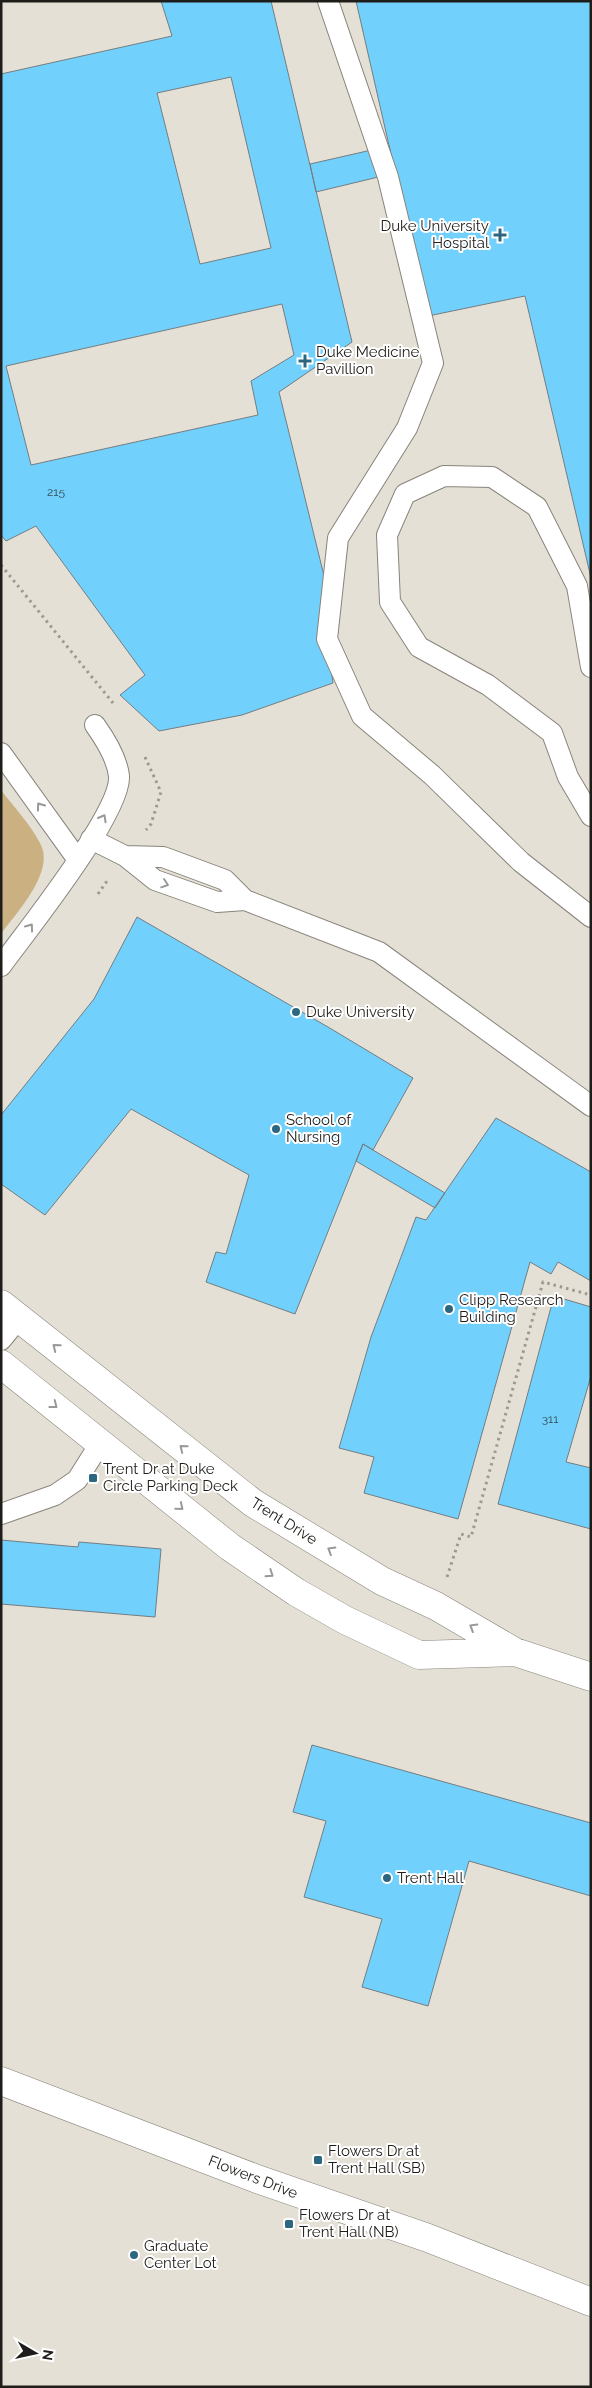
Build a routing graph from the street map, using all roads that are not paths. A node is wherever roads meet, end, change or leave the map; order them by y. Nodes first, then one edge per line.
1 (328, 1) edge
2 (591, 667) edge
3 (95, 725) dead end
4 (1, 753) edge
5 (591, 816) edge
6 (91, 839) junction
7 (78, 860) junction
8 (591, 917) edge
9 (1, 966) edge
10 (591, 1106) edge
11 (10, 1311) edge
12 (1, 1340) edge
13 (1, 1364) edge
14 (101, 1442) junction
15 (1, 1514) edge
16 (515, 1652) junction
17 (591, 1676) edge
18 (1, 2081) edge
19 (591, 2302) edge

1 - 8 lane
2 - 5 lane
6 -> 3 lane
7 -> 4 lane
6 - 7 lane
6 - 10 lane
9 -> 7 lane
11 - 12 lane
16 -> 11 street, Trent Drive
13 -> 14 street, Trent Drive
14 - 15 lane
14 -> 16 street, Trent Drive
16 - 17 street, Trent Drive
18 - 19 street, Flowers Drive

